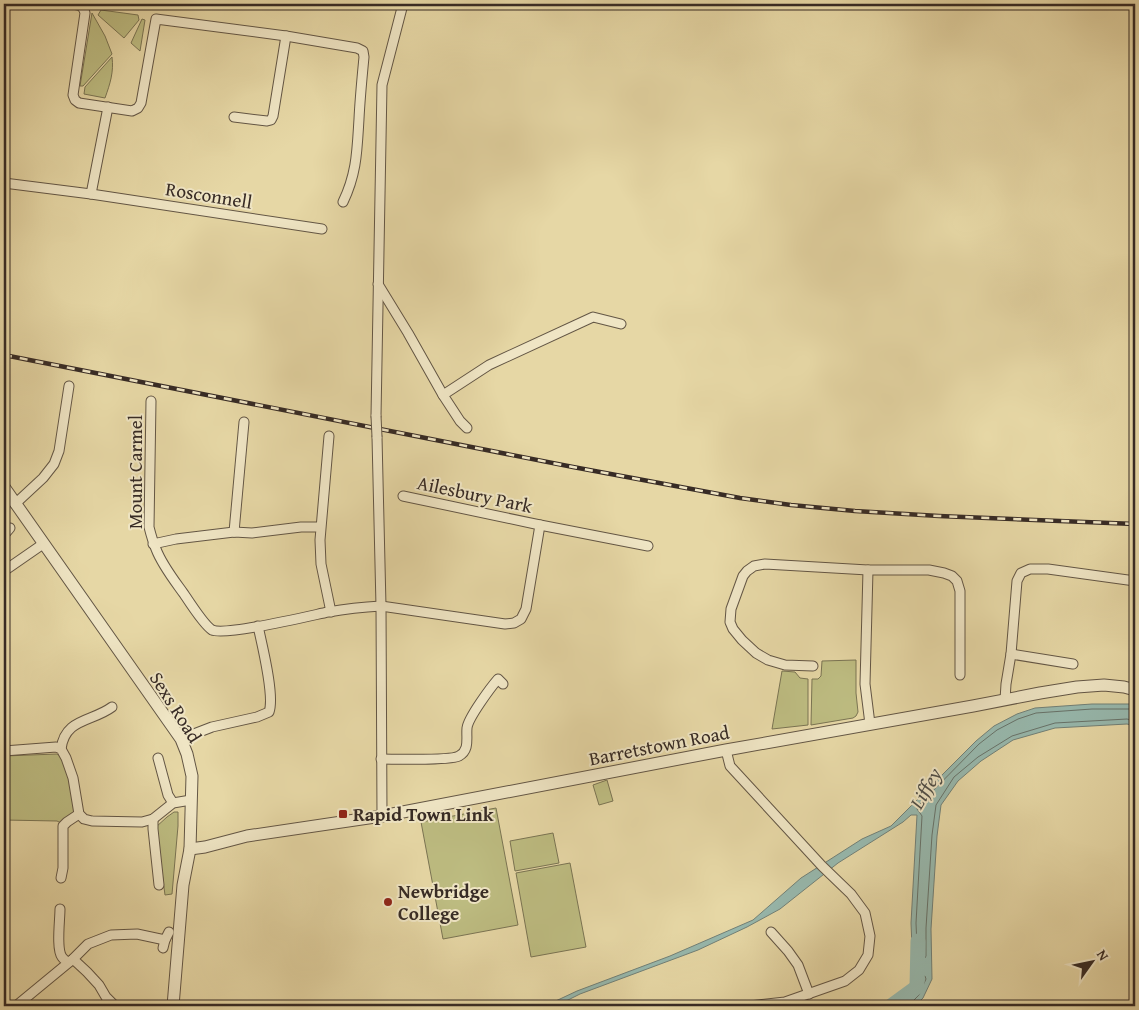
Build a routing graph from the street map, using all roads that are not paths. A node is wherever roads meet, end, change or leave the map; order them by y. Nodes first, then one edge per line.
1 (72, 4) edge
2 (403, 4) edge
3 (286, 36) junction
4 (108, 107) junction
5 (234, 116) dead end
6 (4, 182) edge
7 (90, 194) junction
8 (343, 202) dead end
9 (322, 229) dead end
10 (378, 284) junction
11 (621, 324) dead end
12 (69, 386) dead end
13 (443, 395) junction
14 (151, 401) dead end
15 (244, 422) dead end
16 (467, 428) dead end
17 (329, 436) dead end
18 (4, 487) edge
19 (403, 496) dead end
20 (15, 504) junction
21 (540, 525) junction
22 (320, 527) junction
23 (234, 532) junction
24 (44, 544) junction
25 (154, 544) junction
26 (648, 546) dead end
27 (868, 570) junction
28 (4, 571) edge
29 (1135, 581) edge
30 (381, 606) junction
31 (331, 612) junction
32 (258, 626) junction
33 (1011, 654) junction
34 (1073, 664) dead end
35 (812, 666) dead end
36 (960, 674) dead end
37 (504, 684) dead end
38 (1135, 690) edge
39 (1005, 700) junction
40 (112, 707) dead end
41 (870, 724) junction
42 (180, 739) junction
43 (61, 750) junction
44 (726, 750) junction
45 (4, 751) edge
46 (158, 758) dead end
47 (381, 759) junction
48 (191, 800) junction
49 (174, 803) junction
50 (79, 814) junction
51 (382, 816) junction
52 (153, 819) junction
53 (190, 849) junction
54 (61, 878) dead end
55 (159, 885) dead end
56 (60, 909) dead end
57 (770, 932) dead end
58 (166, 940) dead end
59 (71, 961) junction
60 (809, 994) junction
61 (4, 1003) edge
62 (7, 1006) edge
63 (16, 1006) edge
64 (115, 1006) edge
65 (173, 1006) edge
66 (750, 1006) edge

1 - 4 street
2 - 10 street
3 - 4 street
3 - 5 street
3 - 8 street
4 - 7 street
6 - 7 street, Rosconnell
7 - 9 street, Rosconnell
10 - 13 street
10 - 30 street, bridge
11 - 13 street
12 - 20 street
13 - 16 street
14 - 25 street, Mount Carmel
15 - 23 street
17 - 22 street
18 - 20 street, Sexs Road
19 - 21 street, Ailesbury Park
20 - 24 street, Sexs Road
21 - 26 street, Ailesbury Park
21 - 30 street, Ailesbury Park
22 - 23 street, Mount Carmel
22 - 31 street
23 - 25 street, Mount Carmel
24 - 28 street
24 - 42 street, Sexs Road
25 - 32 street, Mount Carmel
27 - 35 street
27 - 36 street
27 - 41 street
29 - 33 street
30 - 31 street, Mount Carmel
30 - 47 street
31 - 32 street, Mount Carmel
32 - 42 street
33 - 34 street
33 - 39 street
37 - 47 street
38 - 39 street, Barretstown Road
39 - 41 street, Barretstown Road
40 - 43 street
41 - 44 street, Barretstown Road
42 - 48 street, Sexs Road
43 - 45 street
43 - 50 street
44 - 51 street, Barretstown Road
44 - 60 street
46 - 49 street
47 - 51 street
48 - 49 street
48 - 53 street, Sexs Road
49 - 52 street
50 - 52 street
50 - 54 street
51 - 53 street, Barretstown Road
52 - 55 street
53 - 65 street, Sexs Road
56 - 59 street
57 - 60 street
58 - 59 street
59 - 63 street
59 - 64 street
60 - 66 street
61 - 62 street

